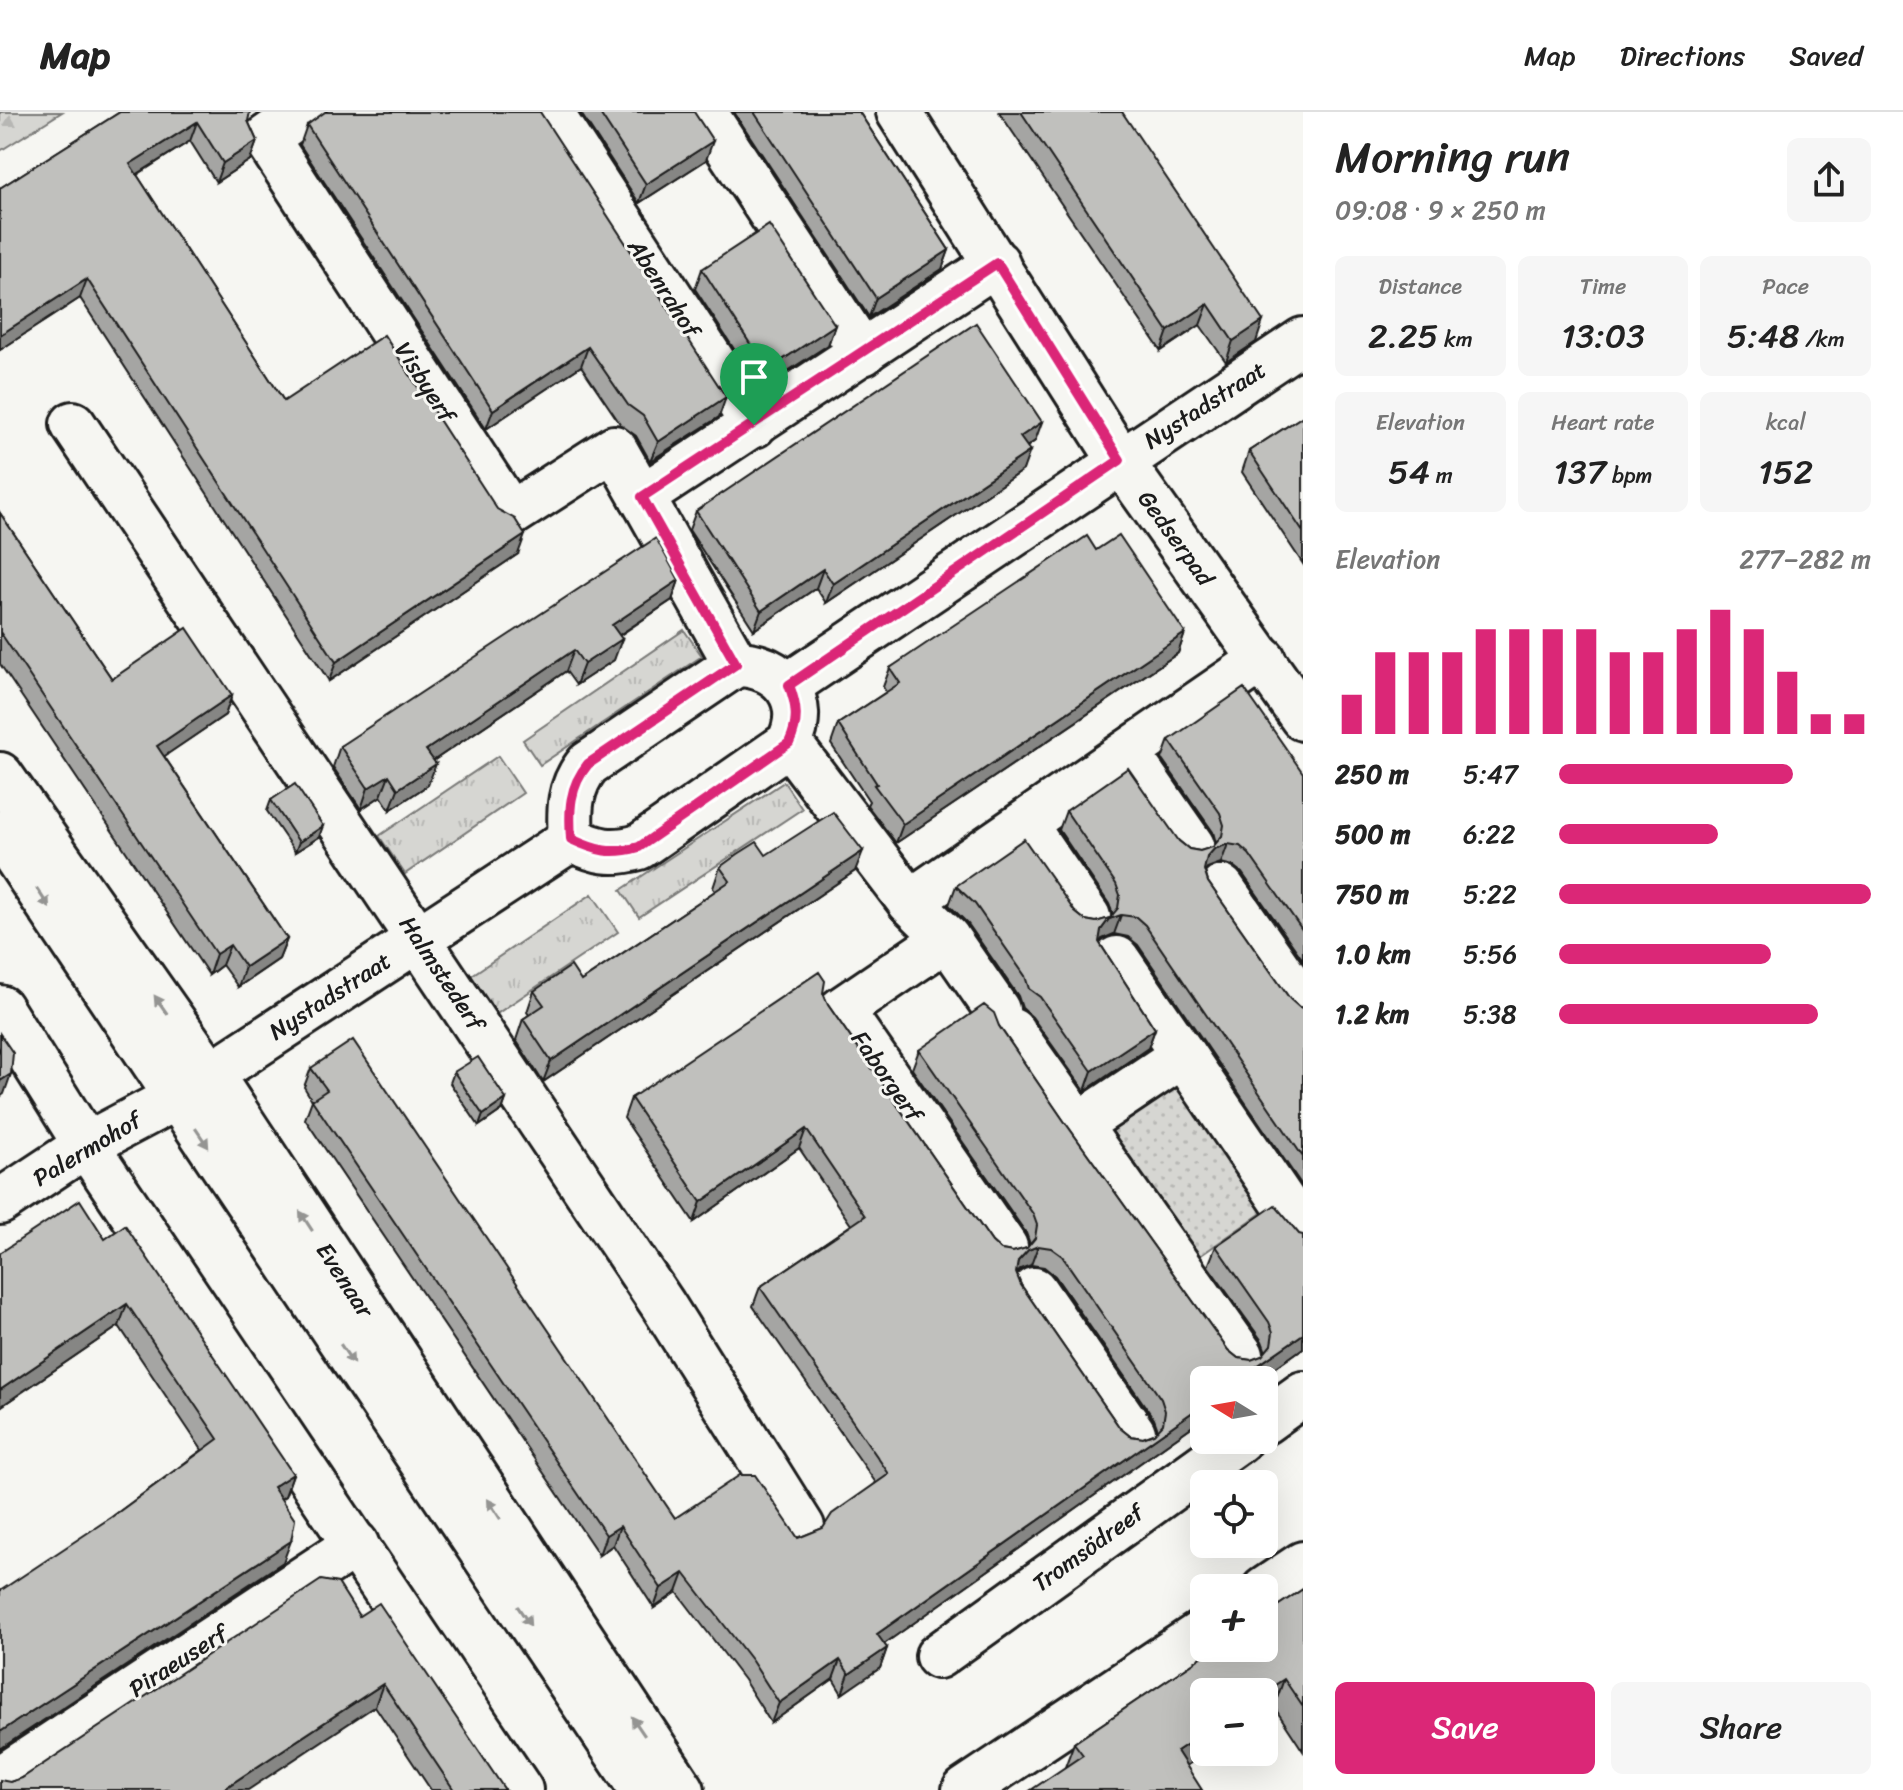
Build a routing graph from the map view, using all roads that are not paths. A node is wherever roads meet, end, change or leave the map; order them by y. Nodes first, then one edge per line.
1 (303, 112) edge
2 (550, 112) edge
3 (704, 112) edge
4 (899, 112) edge
5 (997, 263) junction
6 (1303, 340) edge
7 (863, 353) junction
8 (73, 424) dead end
9 (754, 425) junction
10 (1120, 460) junction
11 (642, 497) junction
12 (1263, 659) junction
13 (736, 664) junction
14 (789, 685) junction
15 (1303, 718) edge
16 (789, 743) junction
17 (1127, 753) junction
18 (0, 775) edge
19 (1024, 824) junction
20 (0, 833) edge
21 (571, 839) junction
22 (1192, 846) edge
23 (1222, 888) dead end
24 (910, 902) junction
25 (1088, 917) edge
26 (420, 938) junction
27 (947, 938) junction
28 (1117, 959) dead end
29 (1303, 1004) edge
30 (0, 1008) edge
31 (1183, 1055) junction
32 (211, 1075) junction
33 (175, 1098) junction
34 (1077, 1126) junction
35 (86, 1145) junction
36 (0, 1202) edge
37 (1303, 1231) edge
38 (1005, 1247) edge
39 (1034, 1290) dead end
40 (1250, 1366) edge
41 (1220, 1454) edge
42 (1171, 1489) junction
43 (802, 1527) dead end
44 (356, 1544) junction
45 (1303, 1564) edge
46 (1278, 1581) edge
47 (1190, 1640) edge
48 (938, 1656) dead end
49 (0, 1779) edge
50 (520, 1790) edge
51 (642, 1790) edge
52 (682, 1790) edge
53 (965, 1790) edge

1 - 11 street, Visbyerf
2 - 9 street, Abenrahof
3 - 7 street
4 - 5 street, Gedserpad
5 - 7 street
5 - 10 street, Gedserpad
6 - 10 street, Nystadstraat
7 - 9 street
8 - 26 street, Halmstederf
9 - 11 street
10 - 12 street, Gedserpad
10 - 14 street, Nystadstraat
11 - 13 street
12 - 15 street, Gedserpad
12 - 17 street
13 - 14 street
13 - 21 street
14 - 16 street
16 - 21 street
16 - 24 street
17 - 19 street
17 - 22 street
32 -> 18 street, Evenaar
19 - 24 street
19 - 25 street
20 -> 33 street, Evenaar
21 - 26 street, Nystadstraat
23 - 29 street
24 - 27 street
26 - 32 street, Nystadstraat
26 - 43 street, Halmstederf
27 - 34 street
27 - 38 street, Faborgerf
28 - 31 street
30 - 35 street
31 - 34 street
31 - 37 street
32 - 33 street, Nystadstraat
52 -> 32 street, Evenaar
33 - 35 street, Palermohof
33 -> 51 street, Evenaar
34 - 40 street
35 - 36 street, Palermohof
35 - 44 street
39 - 42 street
41 - 42 street, Tromsödreef
42 - 48 street, Tromsödreef
44 - 49 street, Piraeuserf
44 - 50 street
45 - 46 street
47 - 53 street

